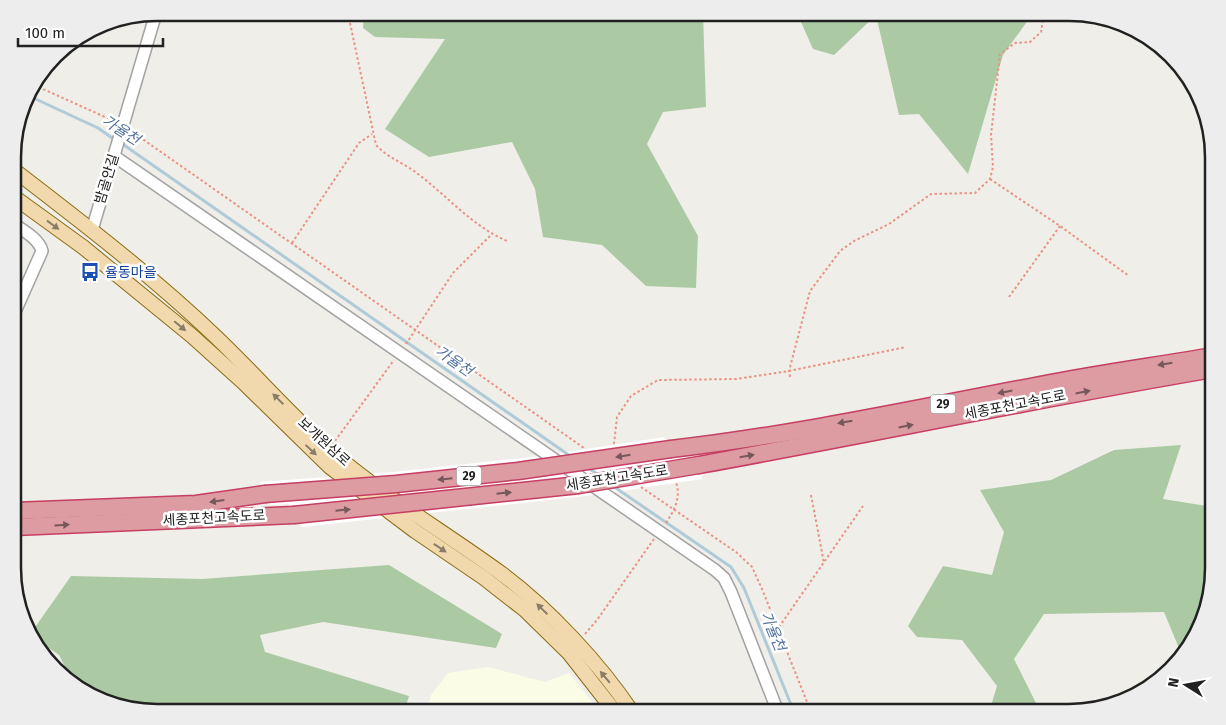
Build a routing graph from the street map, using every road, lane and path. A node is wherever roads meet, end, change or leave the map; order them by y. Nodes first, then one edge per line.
1 (150, 21) edge
2 (350, 21) edge
3 (1043, 21) edge
4 (40, 88) edge
5 (123, 130) junction
6 (372, 134) junction
7 (115, 154) junction
8 (21, 175) edge
9 (990, 179) junction
10 (21, 202) edge
11 (1060, 226) junction
12 (21, 229) edge
13 (92, 230) junction
14 (492, 234) junction
15 (507, 241) dead end
16 (292, 244) junction
17 (1129, 276) dead end
18 (1009, 297) dead end
19 (21, 298) edge
20 (416, 330) junction
21 (906, 348) dead end
22 (401, 352) junction
23 (1204, 357) edge
24 (789, 371) junction
25 (1204, 371) edge
26 (790, 376) dead end
27 (329, 449) junction
28 (617, 450) dead end
29 (591, 452) dead end
30 (677, 482) dead end
31 (637, 484) dead end
32 (811, 495) dead end
33 (864, 506) dead end
34 (674, 510) junction
35 (21, 511) edge
36 (21, 527) edge
37 (661, 530) junction
38 (824, 563) junction
39 (778, 628) junction
40 (577, 643) junction
41 (625, 703) edge
42 (775, 703) edge
43 (808, 703) edge
44 (608, 704) edge

1 - 5 street, 밤골안길
2 - 6 path
3 - 9 path
4 - 5 path
5 - 7 street, 밤골안길
5 - 16 path
6 - 14 path
6 - 16 path
7 - 13 street, 밤골안길
7 - 22 street
8 - 13 main road, 보개원삼로
9 - 11 path
9 - 24 path
10 -> 44 main road, 보개원삼로
11 - 17 path
11 - 18 path
12 - 19 street
27 -> 13 main road, 보개원삼로
14 - 15 path
14 - 20 path
16 - 20 path
20 - 22 path
20 - 29 path
21 - 24 path
22 - 27 path
22 - 37 street
23 -> 35 highway, 세종포천고속도로 / 29, bridge
24 - 26 path
24 - 28 path
36 -> 25 highway, 세종포천고속도로 / 29, bridge
40 -> 27 main road, 보개원삼로
30 - 34 path
31 - 34 path
32 - 38 path
33 - 38 path
34 - 37 path
34 - 39 path
37 - 40 path
37 - 42 street
38 - 39 path
39 - 43 path
41 -> 40 main road, 보개원삼로

